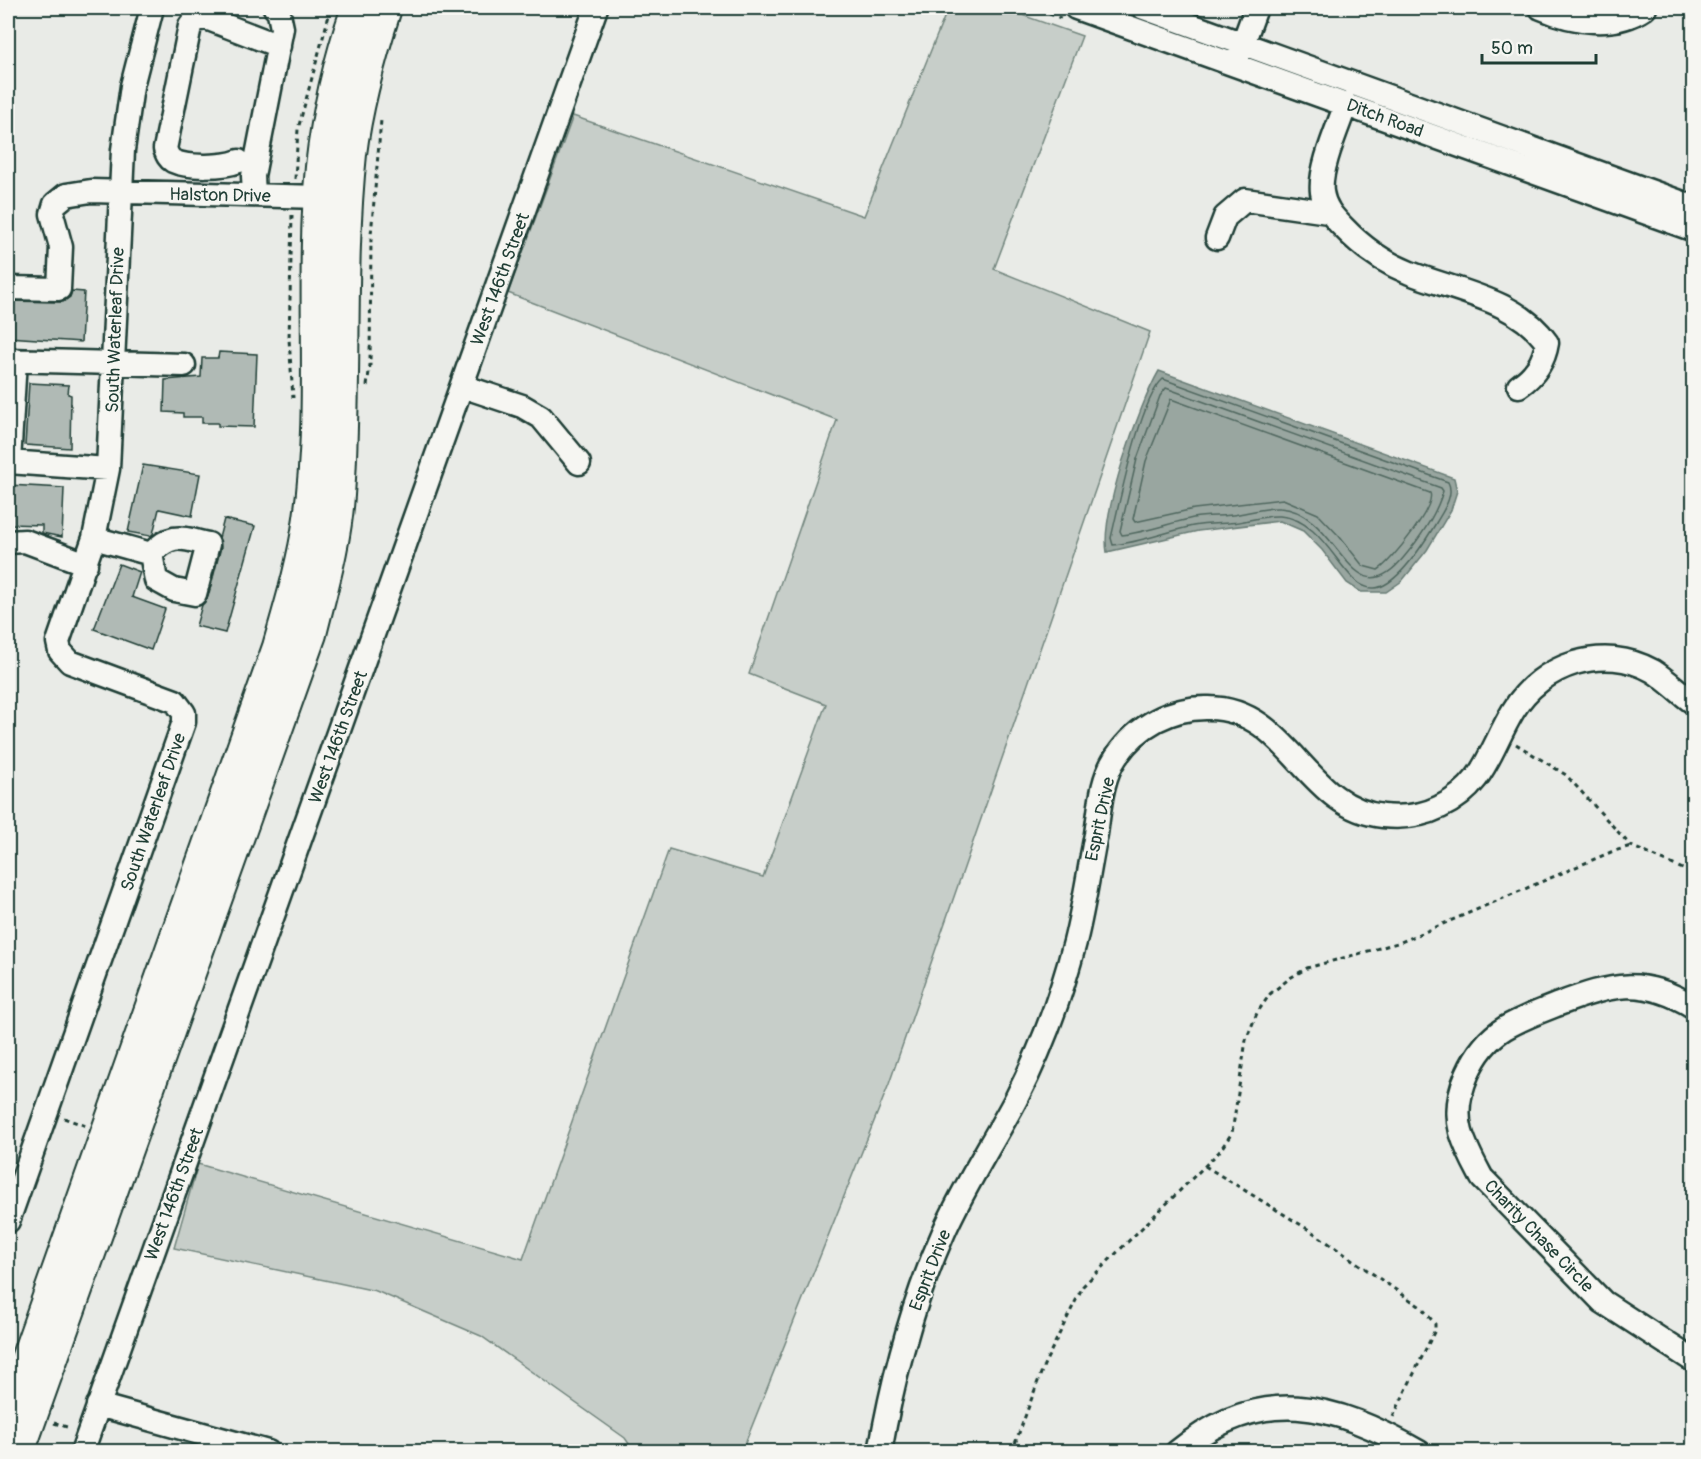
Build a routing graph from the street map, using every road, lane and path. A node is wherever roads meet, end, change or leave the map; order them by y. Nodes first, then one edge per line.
1 (152, 8) edge
2 (275, 8) edge
3 (357, 8) edge
4 (386, 8) edge
5 (1076, 8) edge
6 (1144, 8) edge
7 (1256, 8) edge
8 (1541, 8) edge
9 (1646, 8) edge
10 (594, 14) edge
11 (279, 46) junction
12 (1239, 53) junction
13 (1346, 104) junction
14 (248, 162) junction
15 (122, 192) junction
16 (254, 195) junction
17 (319, 197) junction
18 (1694, 207) edge
19 (1328, 212) junction
20 (292, 217) dead end
21 (1694, 230) edge
22 (1217, 238) dead end
23 (8, 288) edge
24 (11, 360) edge
25 (115, 363) junction
26 (184, 365) dead end
27 (462, 386) junction
28 (1519, 386) dead end
29 (294, 406) dead end
30 (8, 462) edge
31 (579, 463) dead end
32 (108, 469) junction
33 (94, 538) junction
34 (8, 542) edge
35 (151, 554) dead end
36 (86, 564) junction
37 (1694, 703) edge
38 (1501, 734) junction
39 (1631, 846) junction
40 (1694, 874) edge
41 (1694, 1007) edge
42 (46, 1111) junction
43 (92, 1116) dead end
44 (1204, 1166) junction
45 (8, 1221) edge
46 (1694, 1361) edge
47 (98, 1405) junction
48 (8, 1410) edge
49 (49, 1421) dead end
50 (1385, 1433) junction
51 (85, 1443) edge
52 (20, 1452) edge
53 (268, 1452) edge
54 (880, 1452) edge
55 (1012, 1452) edge
56 (1177, 1452) edge
57 (1419, 1452) edge

1 - 15 street, South Waterleaf Drive
2 - 11 street
3 - 17 main road
4 - 52 main road
5 - 12 street, Ditch Road
6 - 12 street, Ditch Road
7 - 12 street
8 - 9 street
10 - 27 street, West 146th Street
11 - 14 street
11 - 14 street
12 - 13 street, Ditch Road
12 - 18 street, Ditch Road
13 - 19 street
13 - 21 street, Ditch Road
14 - 16 street
15 - 16 street, Halston Drive
15 - 23 street, Halston Drive
15 - 25 street, South Waterleaf Drive
16 - 17 street, Halston Drive
17 - 48 main road
19 - 22 street
19 - 28 street
20 - 29 path
24 - 25 street
24 - 30 street
25 - 26 street
25 - 32 street, South Waterleaf Drive
27 - 31 street
27 - 47 street, West 146th Street
30 - 32 street
32 - 33 street, South Waterleaf Drive
33 - 35 street
33 - 36 street, South Waterleaf Drive
34 - 36 street
36 - 42 street, South Waterleaf Drive
37 - 38 street, Esprit Drive
38 - 39 path
38 - 54 street, Esprit Drive
39 - 40 path
39 - 44 path
41 - 46 street, Charity Chase Circle
42 - 43 path
42 - 45 street, South Waterleaf Drive
44 - 50 path
44 - 55 path
47 - 51 street, West 146th Street
47 - 53 street
49 - 51 path
50 - 56 street
50 - 57 street

